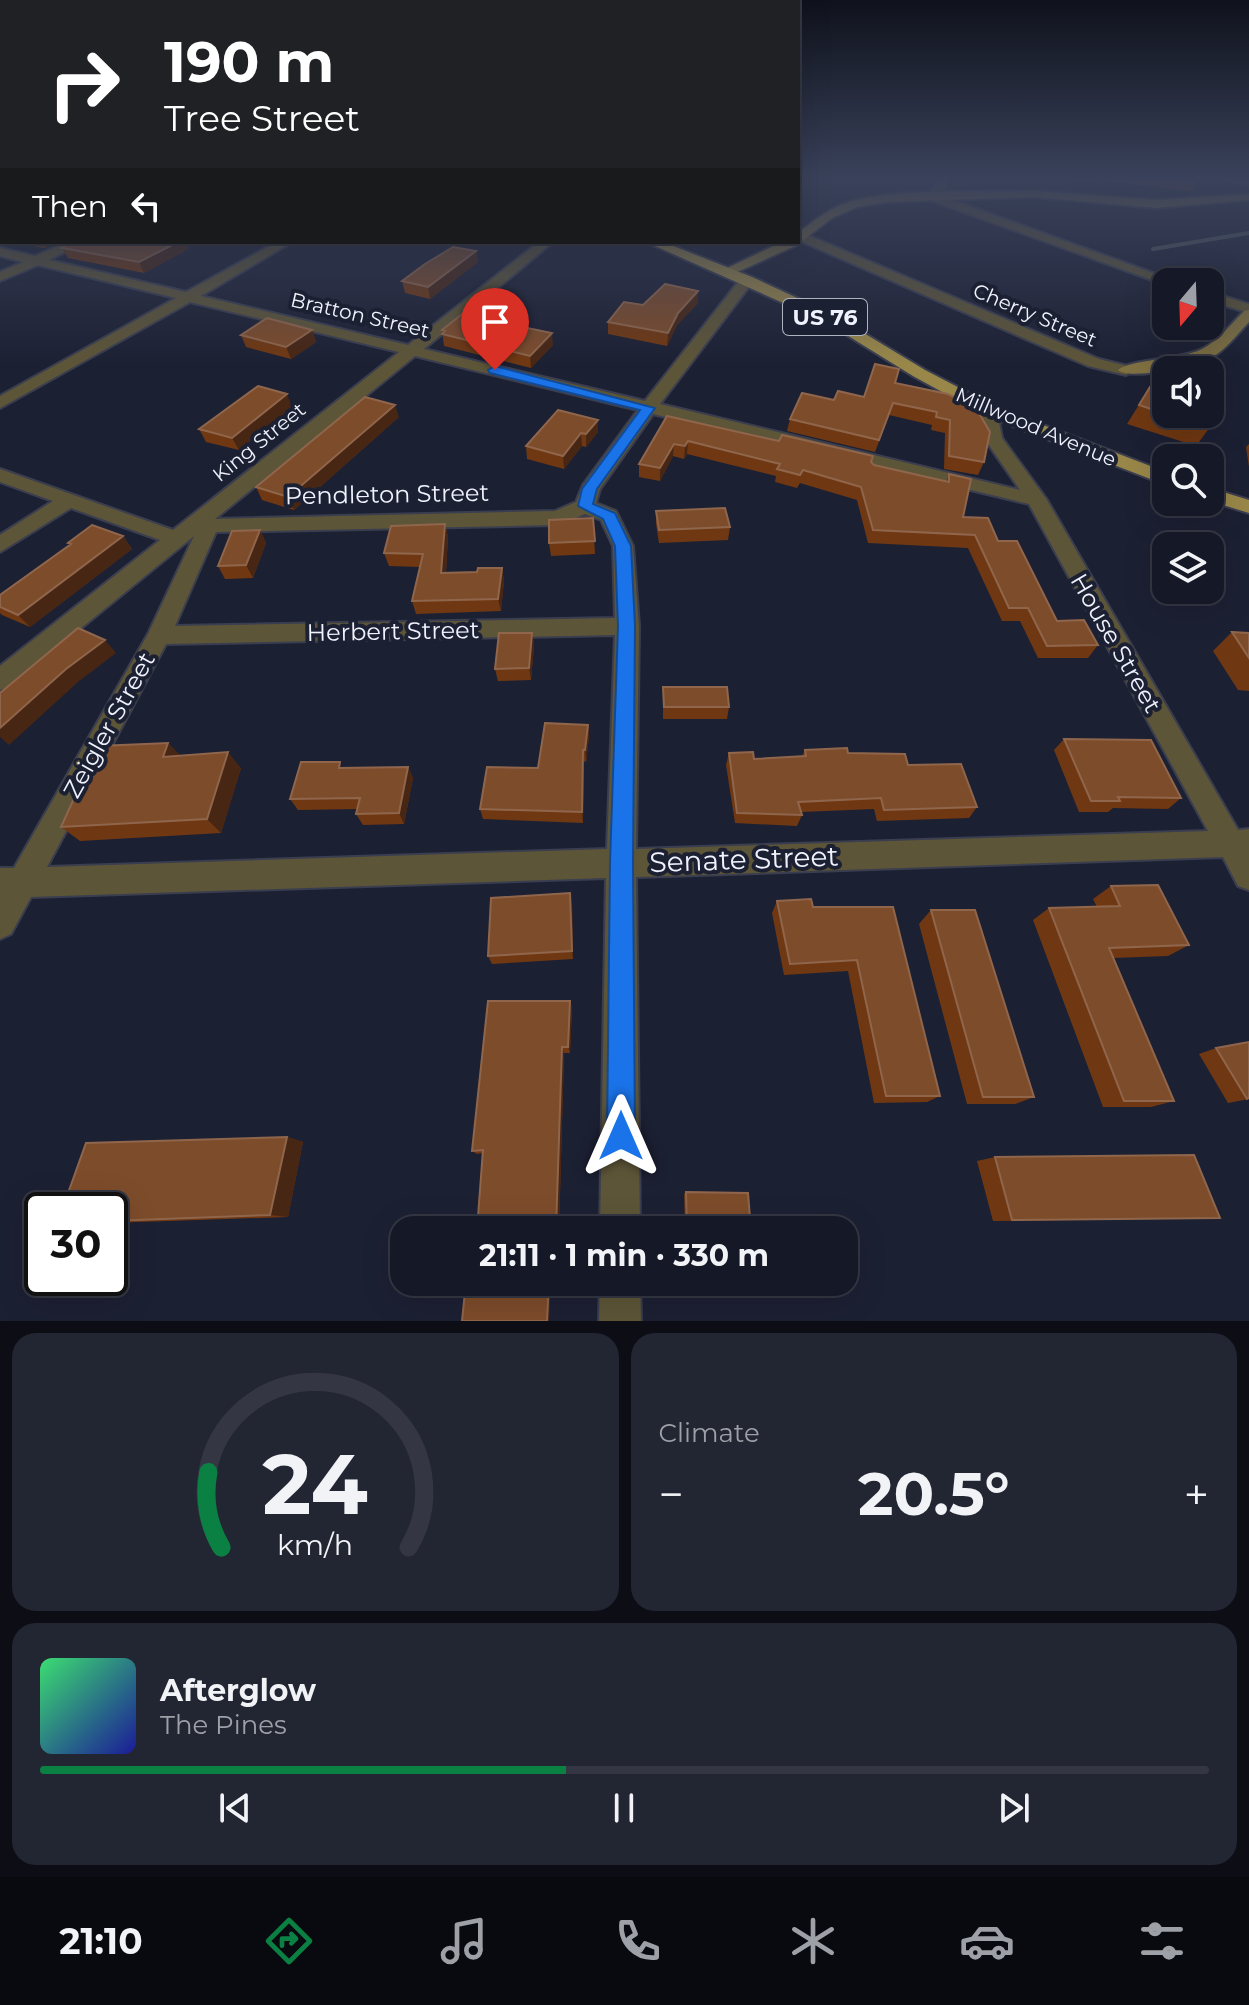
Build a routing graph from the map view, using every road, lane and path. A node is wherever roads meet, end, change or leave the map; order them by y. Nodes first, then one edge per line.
1 (807, 242) edge
2 (1057, 242) edge
3 (73, 244) edge
4 (282, 244) edge
5 (544, 244) edge
6 (657, 244) edge
7 (785, 244) edge
8 (0, 252) edge
9 (37, 260) junction
10 (728, 271) junction
11 (1152, 275) edge
12 (0, 277) edge
13 (747, 280) junction
14 (189, 297) junction
15 (1224, 303) edge
16 (1248, 316) edge
17 (410, 349) junction
18 (0, 403) edge
19 (648, 408) junction
20 (990, 411) junction
21 (1152, 474) edge
22 (0, 475) edge
23 (1224, 499) edge
24 (1037, 500) junction
25 (67, 501) junction
26 (585, 506) junction
27 (1249, 507) edge
28 (191, 529) junction
29 (0, 545) edge
30 (627, 626) junction
31 (159, 635) junction
32 (0, 680) edge
33 (1240, 843) edge
34 (621, 863) junction
35 (1249, 876) edge
36 (12, 882) edge
37 (0, 923) edge
38 (620, 1216) edge
39 (620, 1296) edge
40 (620, 1321) edge

1 - 16 street, Cherry Street
2 - 11 street
3 - 9 street
4 - 14 street
5 - 17 street, King Street
6 - 10 main road, Millwood Avenue / US 76
7 - 10 street
8 - 9 street, Bratton Street
9 - 12 street
9 - 14 street, Bratton Street
10 - 13 main road, Millwood Avenue / US 76
13 - 19 street
13 - 20 main road, Millwood Avenue / US 76
14 - 17 street, Bratton Street
14 - 18 street
15 - 16 street
17 - 19 street, Bratton Street
17 - 28 street, King Street
19 - 24 street, Bratton Street
19 - 26 street
20 - 21 main road, Millwood Avenue / US 76
20 - 24 street, House Street
22 - 25 street
23 - 27 main road
24 - 33 street, House Street
25 - 28 street
25 - 29 street
26 - 28 street, Pendleton Street
26 - 30 street
28 - 31 street, Zeigler Street
28 - 32 street, King Street
30 - 31 street, Herbert Street
30 - 34 street
31 - 36 street, Zeigler Street
33 - 34 street, Senate Street
33 - 35 street, House Street
34 - 36 street, Senate Street
34 - 38 street
36 - 37 street, Zeigler Street
39 - 40 street

